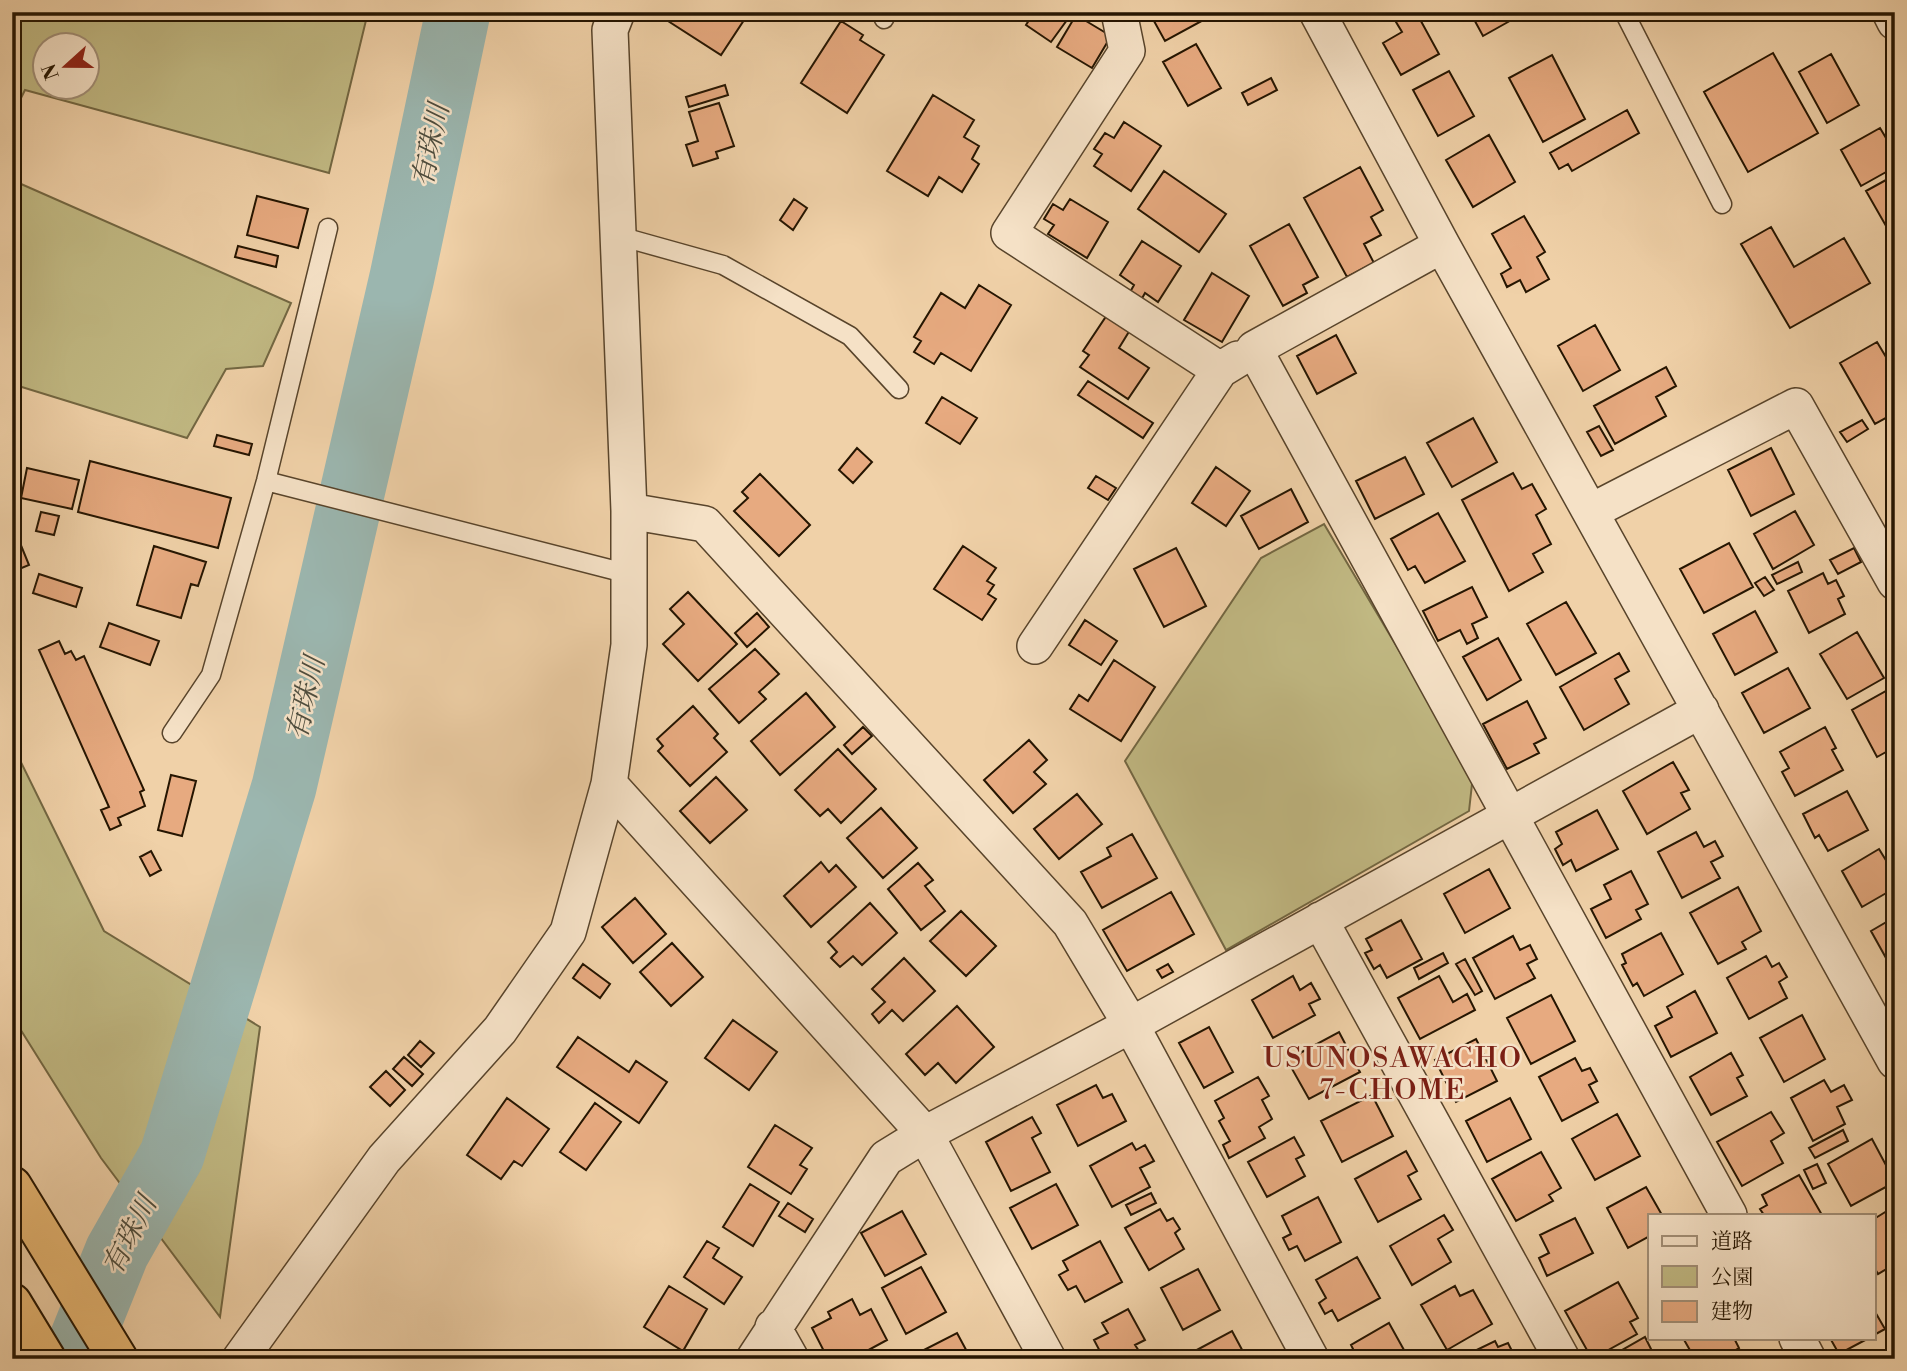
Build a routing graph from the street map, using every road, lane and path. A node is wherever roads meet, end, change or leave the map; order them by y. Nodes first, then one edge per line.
1 (617, 12) edge
2 (1119, 12) edge
3 (1317, 12) edge
4 (1624, 12) edge
5 (1889, 12) edge
6 (1895, 22) edge
7 (1722, 204) dead end
8 (328, 228) dead end
9 (619, 236) junction
10 (1442, 245) junction
11 (1254, 349) junction
12 (1220, 370) junction
13 (899, 389) dead end
14 (265, 481) junction
15 (629, 511) junction
16 (1591, 511) junction
17 (629, 574) junction
18 (1895, 582) edge
19 (1035, 646) dead end
20 (1702, 710) junction
21 (172, 733) dead end
22 (609, 784) junction
23 (1509, 816) junction
24 (1320, 920) junction
25 (1131, 1026) junction
26 (1895, 1061) edge
27 (925, 1134) junction
28 (12, 1186) edge
29 (1728, 1214) edge
30 (12, 1303) edge
31 (774, 1327) junction
32 (1798, 1340) edge
33 (46, 1359) edge
34 (118, 1359) edge
35 (240, 1359) edge
36 (754, 1359) edge
37 (791, 1359) edge
38 (1048, 1359) edge
39 (1311, 1359) edge
40 (1562, 1359) edge
41 (1808, 1359) edge

1 - 9 street
2 - 12 street
3 - 10 street
4 - 7 lane
5 - 6 street
8 - 14 lane
9 - 13 lane
9 - 15 street
10 - 11 street
10 - 16 street
11 - 12 street
11 - 23 street
12 - 19 street
14 - 17 lane
14 - 21 lane
15 - 17 street
15 - 25 street
16 - 18 street
16 - 20 street
17 - 22 street
20 - 23 street
20 - 26 street
22 - 27 street
22 - 35 street
23 - 24 street
23 - 29 street
24 - 25 street
24 - 40 street
25 - 27 street
25 - 39 street
27 - 31 street
27 - 38 street
28 - 34 highway
30 - 33 highway
31 - 36 street
31 - 37 street
32 - 41 street

